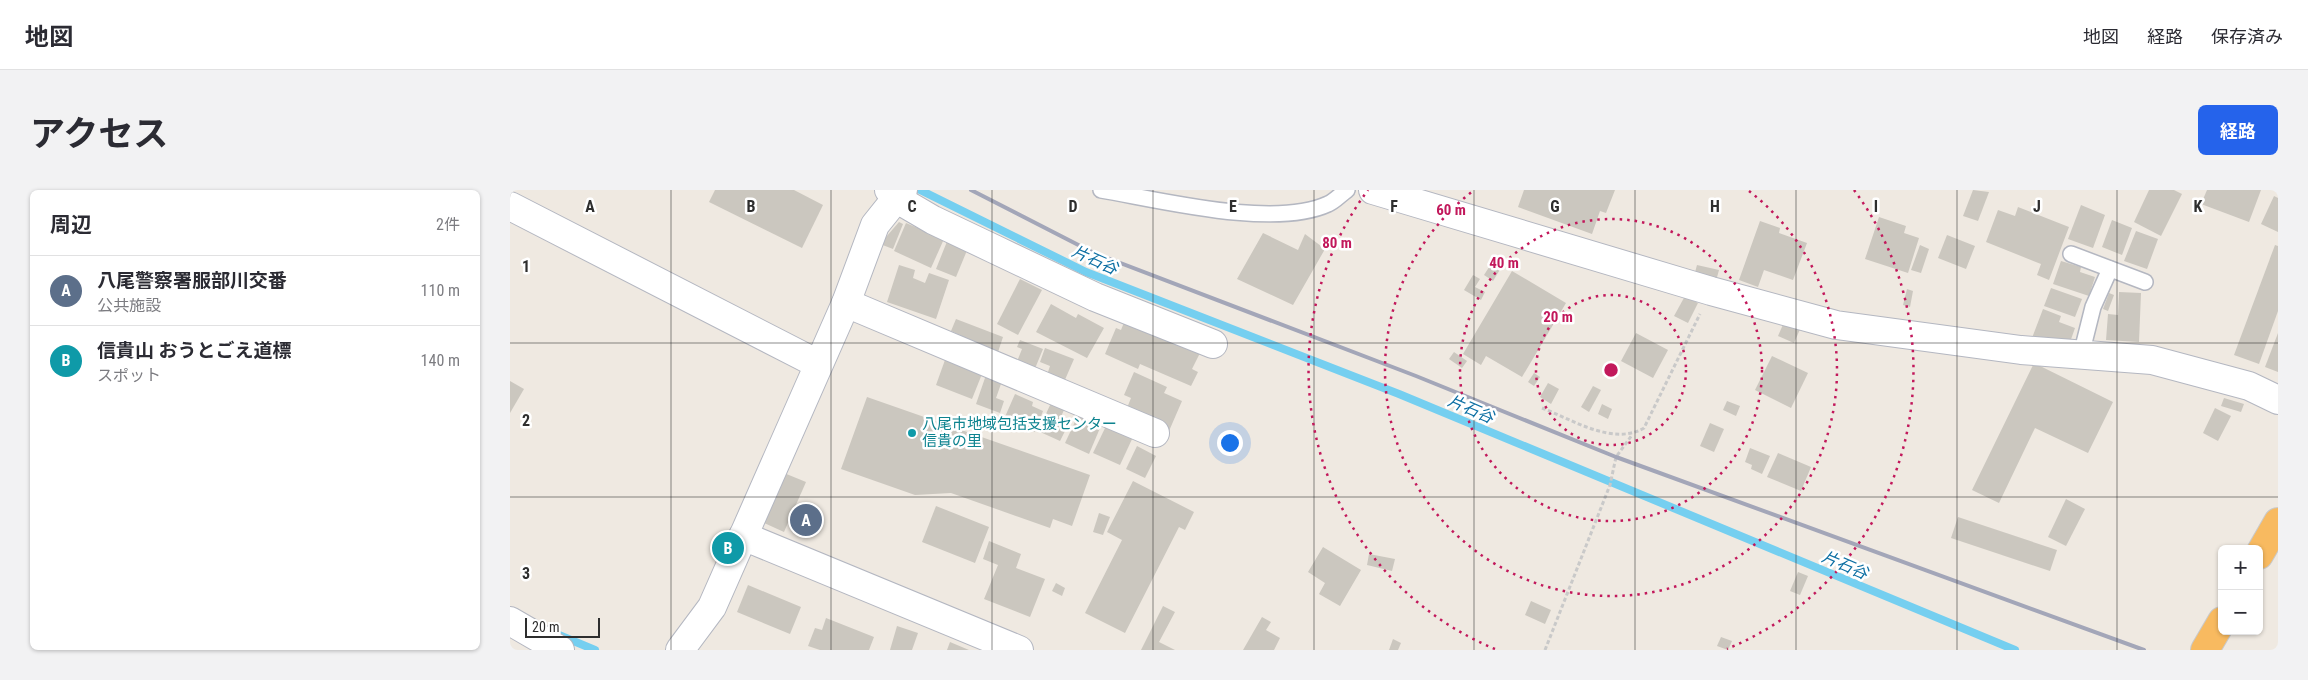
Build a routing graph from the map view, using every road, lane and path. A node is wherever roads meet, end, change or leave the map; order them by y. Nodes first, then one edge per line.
1 (1101, 190) edge
2 (1347, 190) edge
3 (1373, 190) edge
4 (896, 193) edge
5 (510, 206) edge
6 (2071, 254) dead end
7 (2110, 269) junction
8 (2145, 282) dead end
9 (1711, 290) junction
10 (846, 303) junction
11 (1213, 344) dead end
12 (2081, 355) junction
13 (818, 364) junction
14 (2278, 400) edge
15 (1542, 408) dead end
16 (1155, 433) dead end
17 (1633, 434) junction
18 (2278, 522) edge
19 (743, 536) junction
20 (2263, 548) edge
21 (510, 621) edge
22 (2218, 628) edge
23 (560, 650) edge
24 (680, 650) edge
25 (1019, 650) edge
26 (1545, 650) edge
27 (2205, 650) edge

1 - 2 lane
3 - 9 street
4 - 10 street
4 - 11 street
5 - 13 street
6 - 7 lane
7 - 8 lane
7 - 12 lane
9 - 12 street
9 - 17 path
10 - 13 street
10 - 16 street
12 - 14 street
13 - 19 street
15 - 17 path
17 - 26 path
18 - 20 highway
19 - 24 street
19 - 25 street
21 - 23 street
22 - 27 highway

